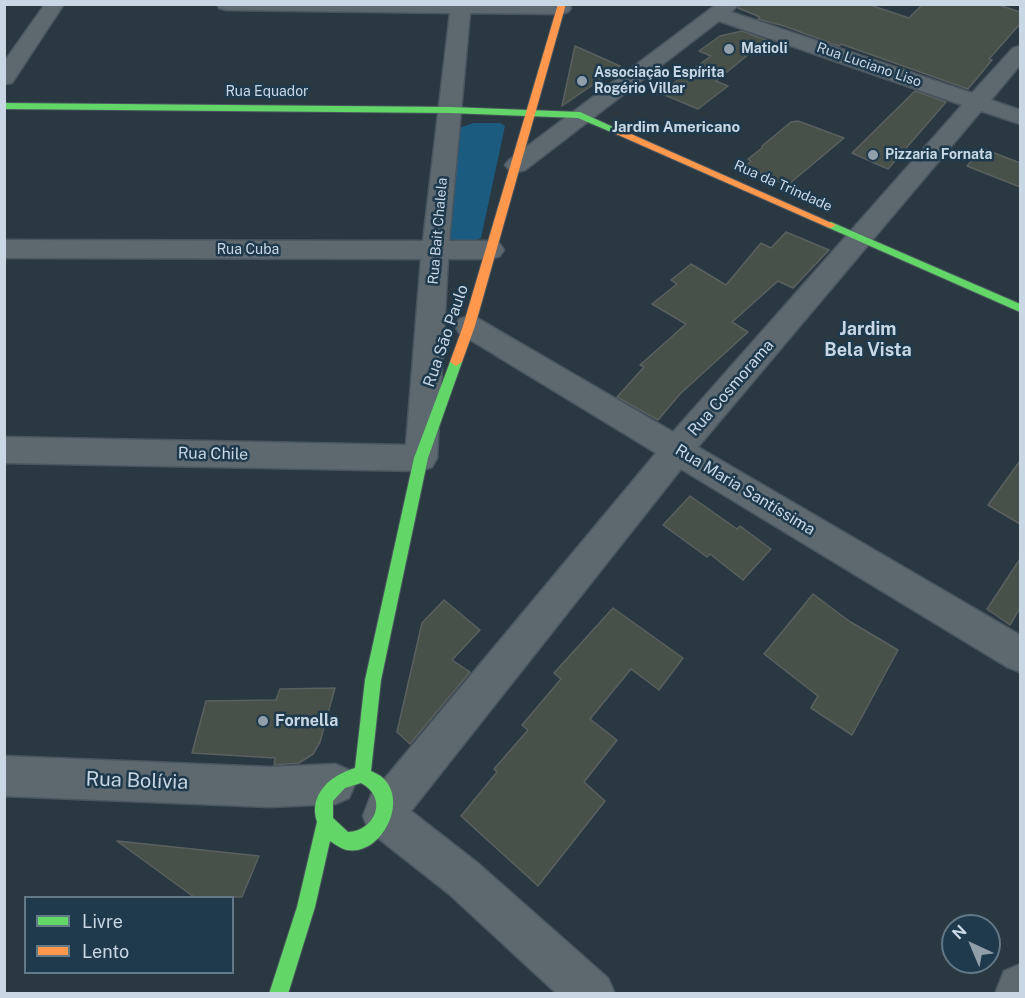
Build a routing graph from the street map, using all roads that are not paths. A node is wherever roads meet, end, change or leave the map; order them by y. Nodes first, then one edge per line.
1 (55, 4) edge
2 (226, 4) edge
3 (461, 5) edge
4 (561, 6) edge
5 (724, 9) edge
6 (1020, 52) edge
7 (4, 78) edge
8 (977, 101) junction
9 (4, 106) edge
10 (450, 110) junction
11 (529, 112) junction
12 (580, 116) junction
13 (1020, 117) edge
14 (517, 165) junction
15 (862, 238) junction
16 (4, 249) edge
17 (491, 250) junction
18 (435, 251) junction
19 (1020, 308) edge
20 (469, 326) junction
21 (678, 449) junction
22 (4, 450) edge
23 (421, 458) junction
24 (1020, 655) edge
25 (373, 680) junction
26 (4, 776) edge
27 (354, 801) junction
28 (326, 879) dead end
29 (306, 907) junction
30 (1020, 987) edge
31 (278, 993) edge
32 (592, 993) edge
33 (1018, 993) edge

1 - 7 street
2 - 3 street
3 - 4 street
3 - 10 street, Rua Bait Chalela
4 - 11 street, Rua São Paulo
5 - 8 street, Rua Luciano Liso
5 - 12 street
6 - 8 street, Rua Cosmorama
8 - 13 street, Rua Luciano Liso
8 - 15 street, Rua Cosmorama
9 - 10 street, Rua Equador
10 - 11 street, Rua Equador
10 - 18 street, Rua Bait Chalela
11 - 12 street, Rua da Trindade
11 - 14 street, Rua São Paulo
12 - 14 street
12 - 15 street, Rua da Trindade
14 - 17 street, Rua São Paulo
15 - 19 street, Rua da Trindade
15 - 21 street, Rua Cosmorama
16 - 18 street, Rua Cuba
17 - 18 street, Rua Cuba
17 - 20 street, Rua São Paulo
18 - 23 street, Rua Bait Chalela
20 - 21 street, Rua Maria Santíssima
20 - 23 street, Rua São Paulo
21 - 24 street, Rua Maria Santíssima
21 - 27 street, Rua Cosmorama
22 - 23 street, Rua Chile
23 - 25 street, Rua São Paulo
25 - 27 street, Rua São Paulo
25 - 27 street, Rua São Paulo
26 - 27 street, Rua Bolívia
27 - 29 street, Rua São Paulo
27 - 32 street, Rua Bolívia
28 - 29 street, Rua São Paulo
29 - 31 street, Rua São Paulo
30 - 33 street

